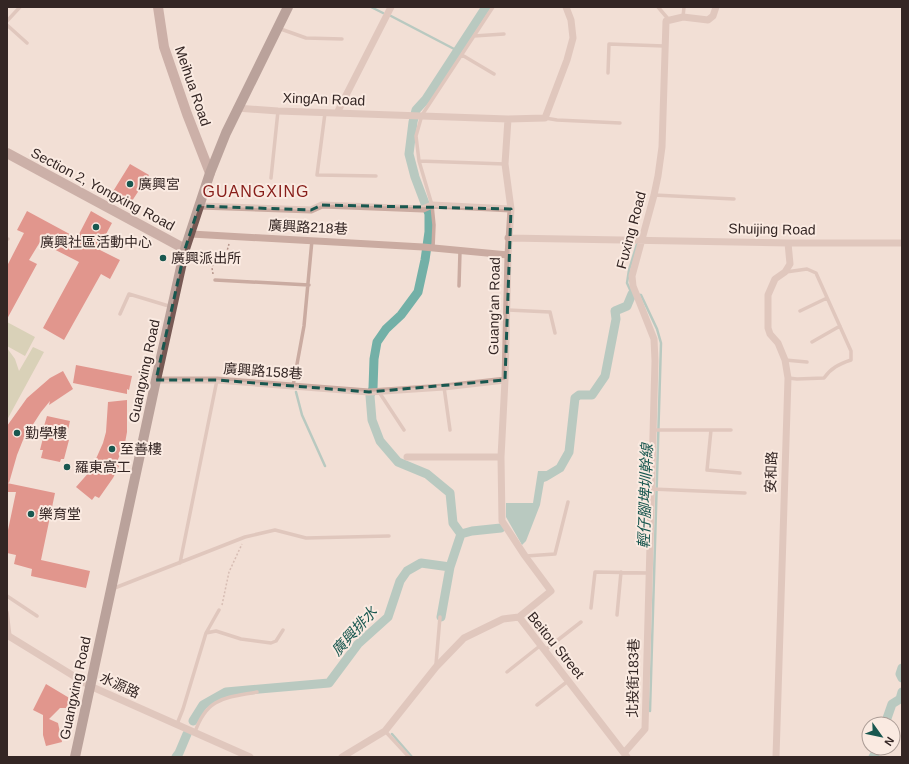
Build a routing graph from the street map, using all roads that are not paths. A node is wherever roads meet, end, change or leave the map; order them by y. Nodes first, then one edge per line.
1 (20, 7) edge
2 (158, 7) edge
3 (288, 7) edge
4 (391, 7) edge
5 (493, 7) edge
6 (566, 7) edge
7 (569, 7) edge
8 (658, 7) edge
9 (684, 7) edge
10 (716, 7) edge
11 (683, 17) junction
12 (669, 20) junction
13 (7, 21) edge
14 (7, 25) edge
15 (277, 27) junction
16 (504, 34) dead end
17 (474, 36) junction
18 (342, 39) dead end
19 (27, 43) dead end
20 (664, 46) junction
21 (462, 55) junction
22 (608, 73) dead end
23 (494, 74) dead end
24 (237, 108) junction
25 (278, 111) junction
26 (325, 113) junction
27 (337, 113) junction
28 (422, 115) junction
29 (545, 118) junction
30 (508, 119) junction
31 (620, 123) dead end
32 (7, 153) edge
33 (419, 162) junction
34 (505, 164) junction
35 (210, 172) junction
36 (376, 176) dead end
37 (271, 178) dead end
38 (654, 195) junction
39 (734, 199) dead end
40 (432, 205) junction
41 (199, 206) junction
42 (511, 209) junction
43 (191, 234) junction
44 (508, 238) junction
45 (312, 240) junction
46 (642, 240) junction
47 (788, 243) junction
48 (902, 243) edge
49 (433, 248) junction
50 (186, 249) junction
51 (460, 250) junction
52 (508, 255) junction
53 (785, 272) junction
54 (215, 280) road end
55 (309, 285) junction
56 (459, 286) dead end
57 (827, 298) junction
58 (172, 308) junction
59 (506, 310) junction
60 (800, 311) dead end
61 (120, 314) dead end
62 (840, 326) junction
63 (555, 334) dead end
64 (812, 342) dead end
65 (785, 360) junction
66 (807, 362) dead end
67 (788, 378) junction
68 (156, 380) junction
69 (217, 380) junction
70 (505, 380) junction
71 (293, 386) junction
72 (444, 387) junction
73 (379, 392) junction
74 (404, 430) dead end
75 (450, 430) dead end
76 (654, 430) junction
77 (710, 430) junction
78 (731, 430) dead end
79 (407, 457) dead end
80 (501, 457) junction
81 (740, 473) dead end
82 (652, 489) junction
83 (745, 493) dead end
84 (568, 502) dead end
85 (389, 536) dead end
86 (525, 556) junction
87 (180, 563) junction
88 (621, 572) junction
89 (650, 573) junction
90 (111, 590) junction
91 (7, 596) edge
92 (592, 608) dead end
93 (219, 610) road end
94 (7, 612) edge
95 (618, 615) dead end
96 (37, 616) dead end
97 (519, 616) junction
98 (440, 617) dead end
99 (648, 621) joint
100 (581, 622) dead end
101 (283, 630) dead end
102 (206, 632) junction
103 (9, 636) edge
104 (543, 648) junction
105 (436, 667) junction
106 (507, 672) dead end
107 (569, 680) junction
108 (90, 686) junction
109 (257, 692) dead end
110 (537, 705) dead end
111 (177, 724) junction
112 (385, 731) junction
113 (196, 732) junction
114 (350, 755) edge
115 (626, 755) edge
116 (75, 757) edge
117 (250, 757) edge
118 (342, 757) edge
119 (409, 757) edge
120 (776, 757) edge

1 - 13 lane
2 - 35 street, Meihua Road
3 - 15 main road, Guangxing Road
4 - 27 street
5 - 17 lane
6 - 7 lane
6 - 29 street
8 - 12 lane
9 - 11 lane
10 - 11 street
11 - 12 street
12 - 20 street, Fuxing Road
14 - 19 lane
15 - 18 lane
15 - 24 main road, Guangxing Road
16 - 17 lane
17 - 21 lane
20 - 22 lane
20 - 38 street, Fuxing Road
21 - 23 lane
21 - 28 lane
24 - 25 street, XingAn Road
24 - 35 main road, Guangxing Road
25 - 26 street, XingAn Road
25 - 37 lane
26 - 27 street, XingAn Road
26 - 36 lane
27 - 28 street, XingAn Road
28 - 30 street
28 - 33 lane
29 - 30 street
29 - 31 lane
30 - 34 street, Guang'an Road
32 - 50 street, Section 2, Yongxing Road
33 - 34 lane
33 - 40 lane
34 - 42 street, Guang'an Road
35 - 41 main road, Guangxing Road
38 - 39 lane
38 - 46 street, Fuxing Road
40 - 41 street
40 - 42 street
40 - 49 lane
41 - 43 main road, Guangxing Road
42 - 44 street, Guang'an Road
43 - 45 street, 廣興路218巷
43 - 50 main road, Guangxing Road
44 - 46 street, Shuijing Road
44 - 52 street, Guang'an Road
45 - 49 street, 廣興路218巷
45 - 55 lane
46 - 47 street, Shuijing Road
46 - 76 street, Fuxing Road
47 - 48 street, Shuijing Road
47 - 53 street
49 - 51 street
50 - 58 main road, Guangxing Road
51 - 52 street
51 - 56 lane
52 - 59 street, Guang'an Road
53 - 57 lane
53 - 65 street, 安和路
54 - 55 lane
55 - 71 lane
57 - 60 lane
57 - 62 lane
58 - 61 lane
58 - 68 main road, Guangxing Road
59 - 63 lane
59 - 70 street, Guang'an Road
62 - 64 lane
62 - 67 lane
65 - 66 lane
65 - 67 street, 安和路
67 - 120 street, 安和路
68 - 69 street, 廣興路158巷
68 - 90 main road, Guangxing Road
69 - 71 street, 廣興路158巷
69 - 87 lane
70 - 72 street
70 - 80 street, Guang'an Road
71 - 73 street, 廣興路158巷
72 - 73 street
72 - 75 lane
73 - 74 lane
76 - 77 lane
76 - 82 street, Fuxing Road
77 - 78 lane
77 - 81 lane
79 - 80 street
80 - 86 street, Guang'an Road
82 - 83 lane
82 - 89 street, Fuxing Road
84 - 86 lane
85 - 87 lane
86 - 97 street, Guang'an Road
87 - 90 lane
88 - 89 lane
88 - 92 lane
88 - 95 lane
89 - 99 street, Fuxing Road
90 - 108 main road, Guangxing Road
91 - 96 lane
93 - 102 lane
94 - 103 lane
97 - 104 street, Beitou Street
97 - 105 street, Beitou Street
98 - 105 lane
99 - 115 street, 北投街183巷
100 - 104 lane
101 - 102 lane
102 - 111 lane
103 - 108 street, 水源路
104 - 106 lane
104 - 107 street, Beitou Street
105 - 112 street, Beitou Street
107 - 110 lane
107 - 115 street, Beitou Street
108 - 111 street, 水源路
108 - 116 main road, Guangxing Road
109 - 113 lane
111 - 113 street, 水源路
112 - 114 street, Beitou Street
112 - 119 lane
113 - 117 street
114 - 118 street, Beitou Street

